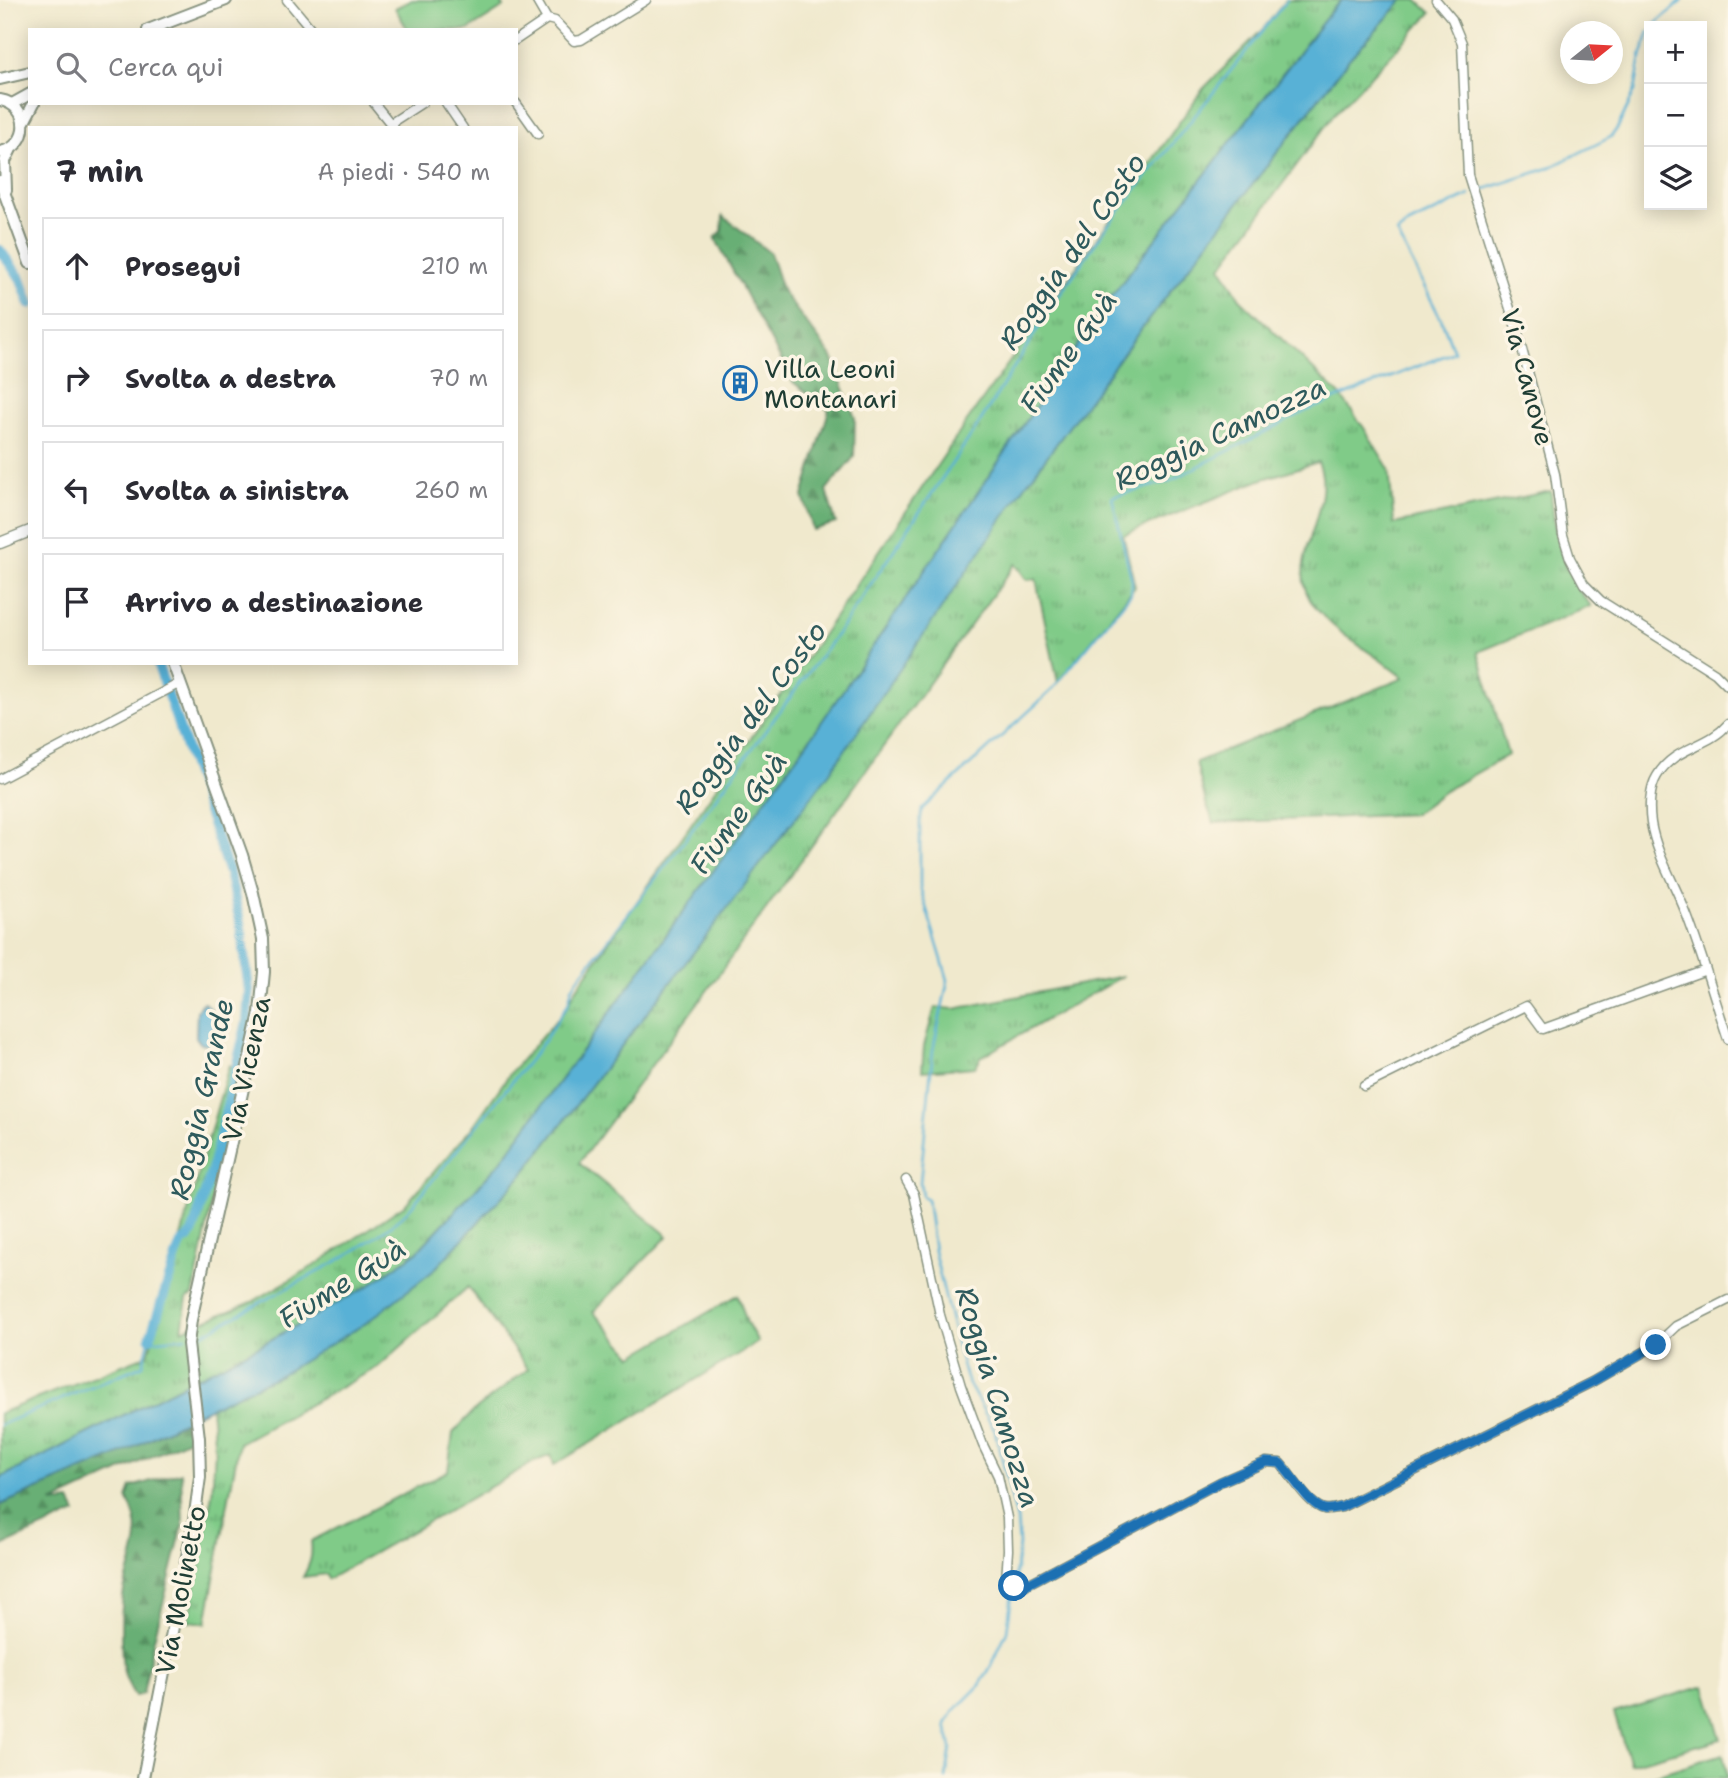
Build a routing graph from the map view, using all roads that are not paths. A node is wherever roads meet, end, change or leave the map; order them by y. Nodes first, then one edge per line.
1 (226, 0) edge
2 (287, 0) edge
3 (536, 0) edge
4 (646, 0) edge
5 (1436, 0) edge
6 (547, 19) junction
7 (153, 28) edge
8 (310, 28) edge
9 (518, 39) edge
10 (28, 72) edge
11 (0, 79) edge
12 (28, 95) edge
13 (3, 101) edge
14 (33, 105) edge
15 (376, 105) edge
16 (419, 105) edge
17 (447, 105) edge
18 (517, 105) edge
19 (24, 122) junction
20 (392, 126) edge
21 (462, 126) edge
22 (538, 134) dead end
23 (6, 150) edge
24 (0, 181) edge
25 (7, 200) junction
26 (28, 258) edge
27 (28, 532) edge
28 (0, 543) edge
29 (174, 665) edge
30 (180, 683) junction
31 (1728, 686) edge
32 (1728, 724) edge
33 (0, 779) edge
34 (1706, 970) junction
35 (1728, 1039) edge
36 (1364, 1086) dead end
37 (905, 1180) dead end
38 (1728, 1300) edge
39 (194, 1401) joint
40 (143, 1778) edge

1 - 7 main road
2 - 8 street
3 - 6 street
4 - 6 street
5 - 31 street, Via Canove
6 - 9 street
10 - 11 main road
12 - 13 main road
13 - 19 main road
14 - 19 main road
15 - 20 street
16 - 20 street
17 - 21 street
18 - 22 street
19 - 23 main road
23 - 25 main road
24 - 25 main road
25 - 26 main road
27 - 28 street
29 - 30 main road, Via Vicenza
30 - 33 street
30 - 39 main road, Via Vicenza
32 - 34 street
34 - 35 street
34 - 36 street
37 - 38 street
39 - 40 main road, Via Molinetto

